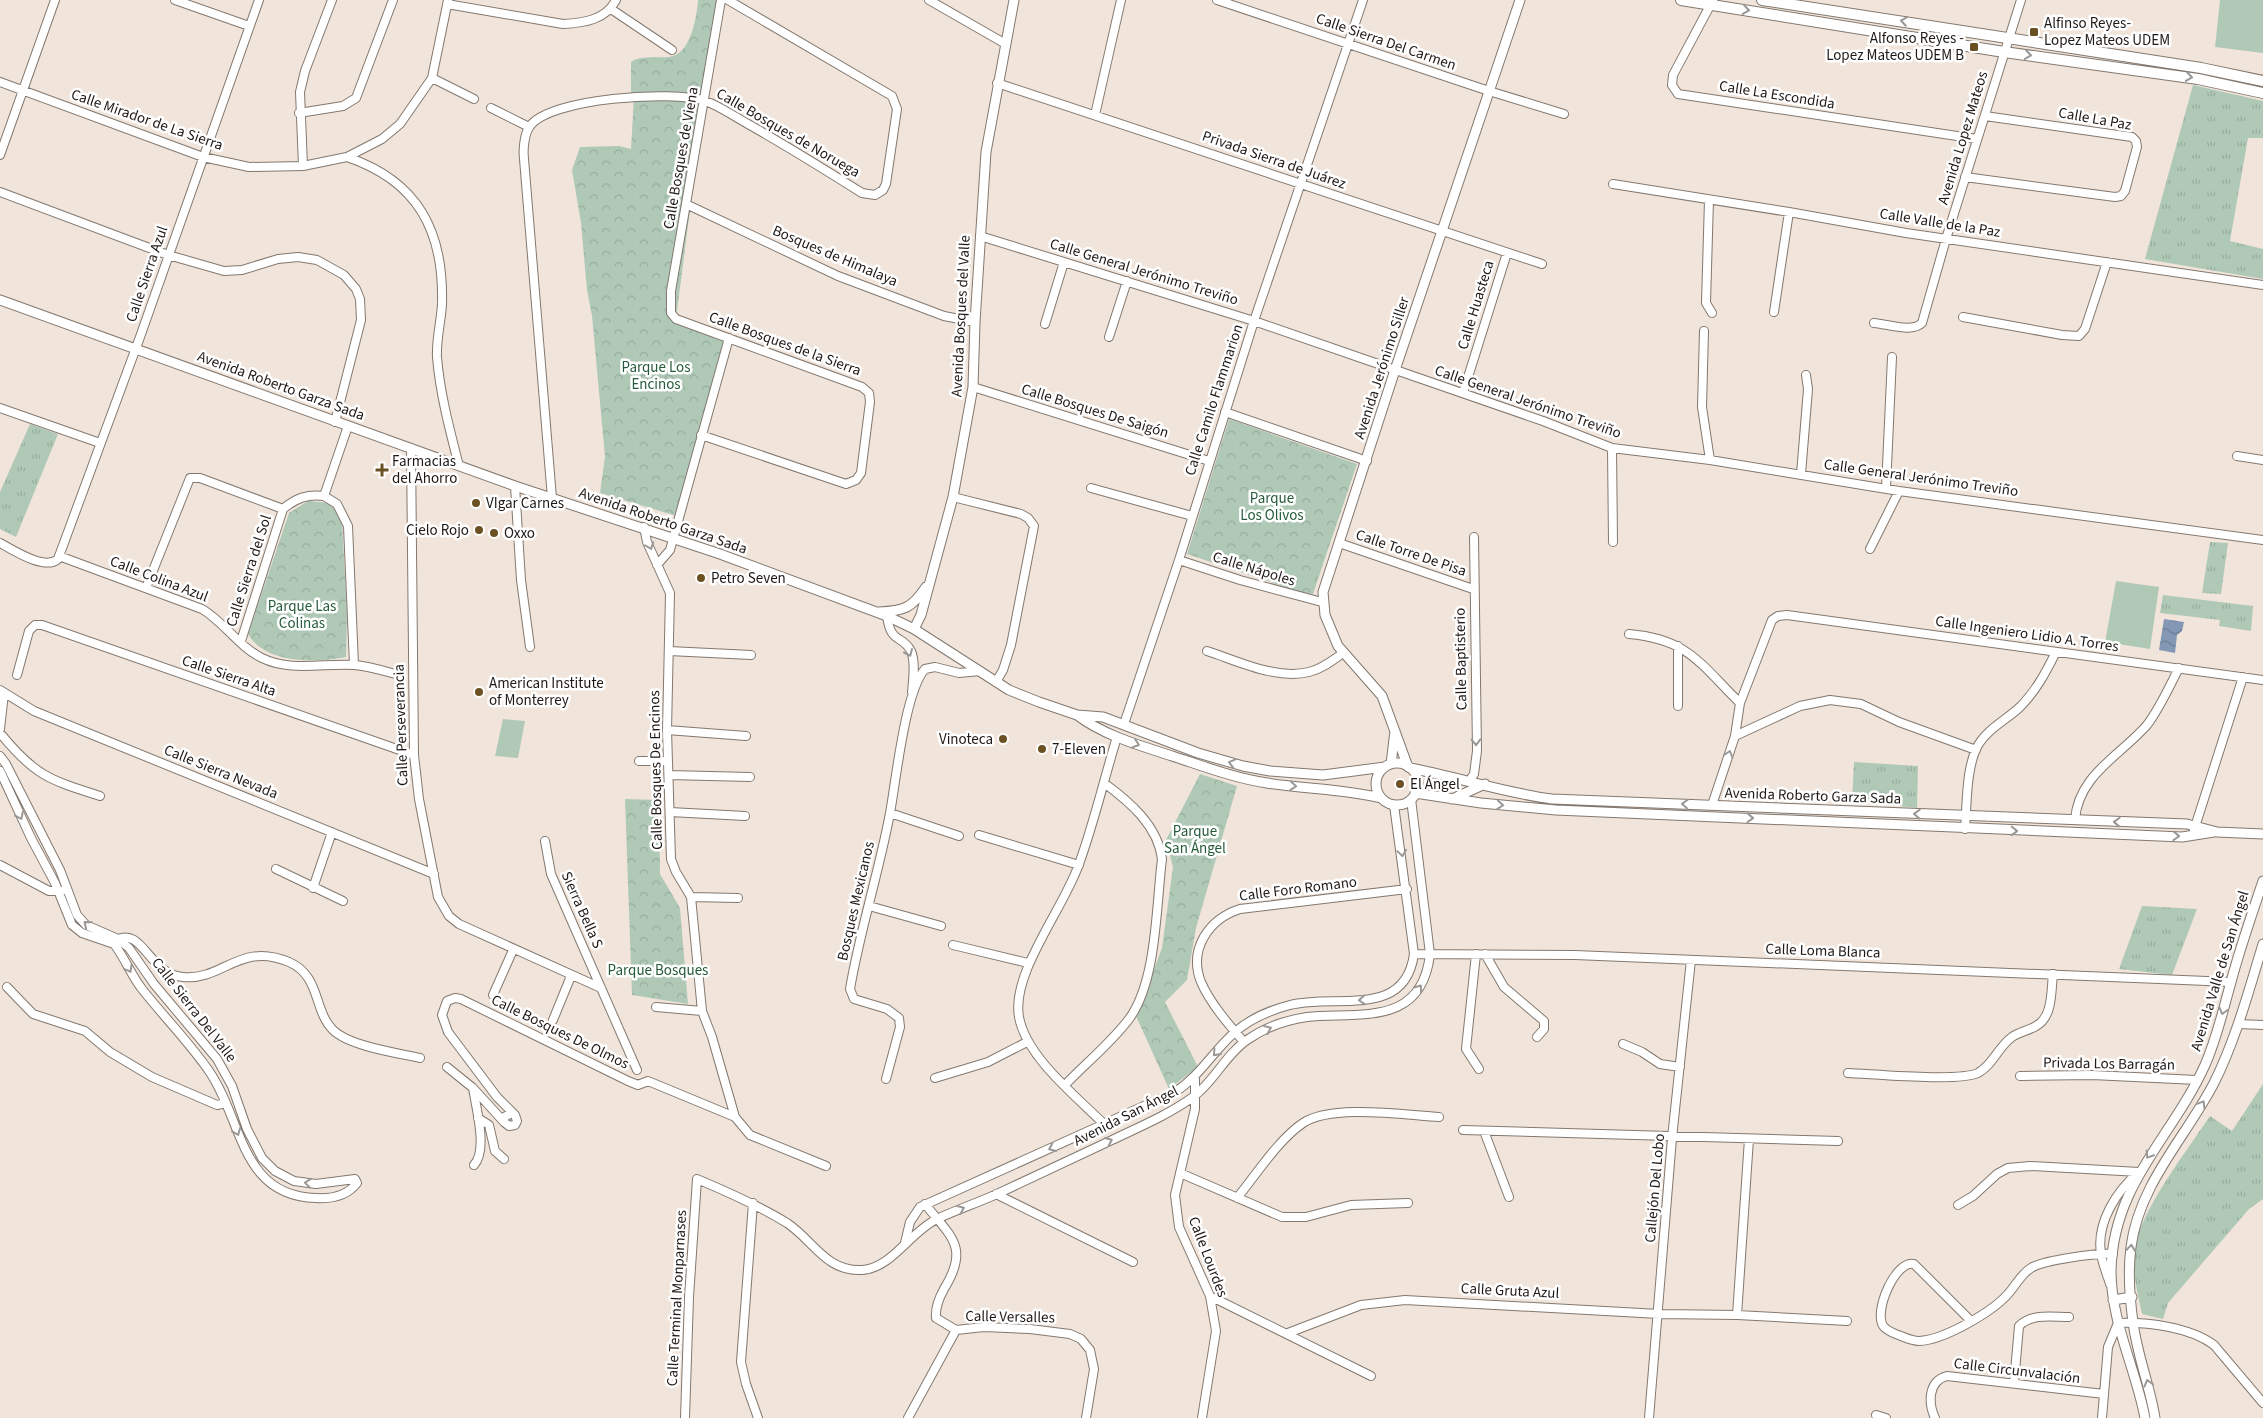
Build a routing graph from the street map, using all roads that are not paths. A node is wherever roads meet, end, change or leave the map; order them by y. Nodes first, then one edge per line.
1 (55, 0) edge
2 (175, 0) edge
3 (259, 0) edge
4 (332, 0) edge
5 (393, 0) edge
6 (616, 0) edge
7 (722, 0) edge
8 (728, 0) edge
9 (929, 0) edge
10 (1014, 0) edge
11 (1121, 0) edge
12 (1216, 0) edge
13 (1363, 0) edge
14 (1520, 0) edge
15 (1681, 0) edge
16 (1762, 0) edge
17 (2021, 0) edge
18 (448, 2) edge
19 (1712, 2) edge
20 (611, 9) junction
21 (249, 26) junction
22 (2010, 37) junction
23 (1004, 43) junction
24 (1348, 43) junction
25 (672, 50) dead end
26 (2004, 52) junction
27 (432, 78) junction
28 (2263, 81) edge
29 (0, 82) edge
30 (997, 83) junction
31 (23, 91) junction
32 (1490, 91) junction
33 (2263, 93) edge
34 (474, 99) dead end
35 (704, 101) junction
36 (491, 108) dead end
37 (299, 113) junction
38 (1564, 114) dead end
39 (1095, 115) junction
40 (1985, 116) junction
41 (529, 127) junction
42 (1977, 139) junction
43 (0, 155) edge
44 (203, 157) junction
45 (347, 157) junction
46 (302, 166) junction
47 (1965, 177) junction
48 (1302, 184) junction
49 (1613, 184) dead end
50 (0, 192) edge
51 (1709, 200) junction
52 (688, 205) junction
53 (1789, 212) junction
54 (1442, 231) junction
55 (980, 236) junction
56 (1946, 239) junction
57 (1507, 254) junction
58 (168, 255) junction
59 (1064, 262) junction
60 (2107, 262) junction
61 (1542, 264) dead end
62 (1127, 281) junction
63 (2263, 285) edge
64 (0, 300) edge
65 (1774, 312) dead end
66 (1712, 313) dead end
67 (1963, 317) dead end
68 (676, 319) joint
69 (1254, 321) junction
70 (975, 322) junction
71 (1874, 323) dead end
72 (1045, 324) dead end
73 (1704, 331) dead end
74 (1109, 337) dead end
75 (729, 338) junction
76 (136, 348) junction
77 (1892, 357) dead end
78 (1395, 370) junction
79 (1806, 375) dead end
80 (973, 387) junction
81 (1464, 394) junction
82 (0, 408) edge
83 (1225, 412) junction
84 (335, 422) junction
85 (348, 426) junction
86 (701, 435) junction
87 (100, 443) junction
88 (411, 448) junction
89 (1612, 448) junction
90 (2237, 456) dead end
91 (1710, 460) junction
92 (2263, 460) edge
93 (1209, 461) junction
94 (1367, 461) junction
95 (460, 466) junction
96 (1801, 474) junction
97 (515, 486) junction
98 (1091, 488) dead end
99 (1886, 488) junction
100 (1899, 491) junction
101 (324, 496) junction
102 (953, 497) junction
103 (552, 498) junction
104 (283, 509) junction
105 (1192, 516) junction
106 (644, 527) junction
107 (1474, 537) dead end
108 (674, 538) junction
109 (2263, 540) edge
110 (1613, 542) dead end
111 (0, 543) edge
112 (1339, 543) junction
113 (1870, 549) dead end
114 (59, 556) junction
115 (1179, 560) junction
116 (657, 564) junction
117 (929, 582) junction
118 (146, 588) junction
119 (1473, 588) junction
120 (1322, 602) junction
121 (875, 612) junction
122 (887, 616) junction
123 (914, 629) junction
124 (1629, 634) dead end
125 (241, 641) junction
126 (1678, 646) junction
127 (530, 647) dead end
128 (668, 651) junction
129 (1207, 651) dead end
130 (2056, 652) junction
131 (1343, 653) junction
132 (751, 655) dead end
133 (354, 665) junction
134 (2179, 668) junction
135 (980, 671) junction
136 (17, 675) dead end
137 (399, 675) dead end
138 (2243, 677) junction
139 (2263, 680) edge
140 (996, 682) junction
141 (2, 691) edge
142 (912, 698) junction
143 (1740, 703) junction
144 (1678, 706) dead end
145 (1077, 715) junction
146 (1124, 724) junction
147 (667, 730) junction
148 (0, 731) edge
149 (1395, 731) junction
150 (746, 736) dead end
151 (1734, 736) junction
152 (1117, 737) junction
153 (1976, 750) junction
154 (414, 755) junction
155 (0, 756) edge
156 (640, 762) dead end
157 (668, 762) junction
158 (1388, 766) junction
159 (1409, 768) junction
160 (0, 771) edge
161 (669, 775) junction
162 (750, 776) dead end
163 (1470, 780) junction
164 (1104, 783) junction
165 (1485, 784) junction
166 (100, 796) dead end
167 (1413, 796) junction
168 (1381, 798) junction
169 (1452, 799) junction
170 (1575, 800) junction
171 (1394, 804) junction
172 (1712, 806) junction
173 (1526, 807) junction
174 (670, 812) junction
175 (890, 813) junction
176 (1624, 813) junction
177 (745, 816) dead end
178 (1966, 816) junction
179 (2075, 820) junction
180 (2195, 825) junction
181 (1965, 829) junction
182 (332, 832) junction
183 (2217, 832) junction
184 (2263, 834) edge
185 (979, 835) dead end
186 (959, 836) dead end
187 (2194, 836) junction
188 (545, 841) dead end
189 (0, 865) edge
190 (1079, 865) junction
191 (276, 870) dead end
192 (434, 874) junction
193 (2263, 881) edge
194 (68, 888) junction
195 (313, 888) junction
196 (1407, 889) junction
197 (59, 891) junction
198 (691, 897) junction
199 (738, 898) dead end
200 (343, 901) dead end
201 (869, 906) junction
202 (941, 926) dead end
203 (115, 940) junction
204 (2263, 944) edge
205 (953, 945) dead end
206 (513, 950) junction
207 (1414, 954) junction
208 (1430, 954) junction
209 (1476, 954) junction
210 (1485, 954) junction
211 (1691, 960) junction
212 (1028, 964) junction
213 (2053, 974) junction
214 (571, 976) junction
215 (2231, 982) junction
216 (7, 987) dead end
217 (601, 988) junction
218 (493, 995) dead end
219 (656, 1007) dead end
220 (702, 1011) junction
221 (553, 1020) dead end
222 (2238, 1024) junction
223 (2263, 1025) edge
224 (1235, 1032) junction
225 (1537, 1037) dead end
226 (1028, 1042) junction
227 (1244, 1042) junction
228 (1623, 1044) dead end
229 (420, 1058) dead end
230 (1680, 1066) junction
231 (447, 1067) dead end
232 (1478, 1069) dead end
233 (637, 1070) dead end
234 (1848, 1072) dead end
235 (1195, 1076) junction
236 (2020, 1076) dead end
237 (935, 1078) dead end
238 (886, 1079) dead end
239 (2197, 1080) junction
240 (1065, 1085) junction
241 (472, 1088) junction
242 (1195, 1096) junction
243 (226, 1103) junction
244 (734, 1117) junction
245 (1439, 1117) dead end
246 (478, 1118) junction
247 (1105, 1125) junction
248 (1463, 1130) dead end
249 (1484, 1131) junction
250 (1672, 1138) junction
251 (1749, 1139) junction
252 (1838, 1141) dead end
253 (504, 1159) dead end
254 (474, 1165) dead end
255 (826, 1166) dead end
256 (2139, 1172) junction
257 (1180, 1173) junction
258 (697, 1179) joint
259 (996, 1194) junction
260 (1509, 1197) dead end
261 (1237, 1198) junction
262 (753, 1203) junction
263 (1408, 1203) dead end
264 (924, 1204) junction
265 (1958, 1205) dead end
266 (937, 1219) junction
267 (905, 1243) junction
268 (2101, 1253) junction
269 (2112, 1254) junction
270 (1133, 1262) dead end
271 (2111, 1289) junction
272 (1210, 1296) junction
273 (2132, 1297) junction
274 (2113, 1300) junction
275 (1659, 1314) junction
276 (1737, 1315) junction
277 (2069, 1316) dead end
278 (1847, 1321) dead end
279 (1971, 1321) junction
280 (2133, 1326) junction
281 (2118, 1329) junction
282 (956, 1330) junction
283 (1288, 1334) junction
284 (1371, 1376) dead end
285 (2014, 1383) junction
286 (2104, 1394) junction
287 (2263, 1403) edge
288 (1876, 1415) dead end
289 (685, 1418) edge
290 (758, 1418) edge
291 (908, 1418) edge
292 (1086, 1418) edge
293 (1202, 1418) edge
294 (1649, 1418) edge
295 (1886, 1418) edge
296 (1935, 1418) edge
297 (2102, 1418) edge
298 (2145, 1418) edge
299 (2155, 1418) edge

1 - 31 street
2 - 21 street
3 - 21 street, Calle Sierra Azul
4 - 37 street
5 - 37 street
6 - 20 street
7 - 35 street, Calle Bosques de Viena
8 - 35 street, Calle Bosques de Noruega
9 - 23 street
10 - 23 street, Avenida Bosques del Valle
11 - 39 street
12 - 24 street, Calle Sierra Del Carmen
13 - 24 street, Calle Camilo Flammarion
14 - 32 street, Avenida Jerónimo Siller
15 - 19 main road
22 -> 16 main road
17 - 22 street, Avenida Lopez Mateos
18 - 20 street
18 - 27 street
19 -> 26 main road
19 - 42 street, Calle La Escondida
20 - 25 street
21 - 44 street, Calle Sierra Azul
22 - 26 street, Avenida Lopez Mateos
22 - 28 main road
23 - 30 street, Avenida Bosques del Valle
24 - 32 street, Calle Sierra Del Carmen
24 - 48 street, Calle Camilo Flammarion
26 -> 33 main road
26 - 40 street, Avenida Lopez Mateos
27 - 34 street
27 - 45 street, Calle Mirador de La Sierra
29 - 31 street, Calle Mirador de La Sierra
30 - 39 street, Privada Sierra de Juárez
30 - 55 street, Avenida Bosques del Valle
31 - 43 street
31 - 44 street, Calle Mirador de La Sierra
32 - 38 street, Calle Sierra Del Carmen
32 - 54 street, Avenida Jerónimo Siller
35 - 41 street, Calle Bosques de Noruega
35 - 52 street, Calle Bosques de Viena
36 - 41 street
37 - 46 street
39 - 48 street, Privada Sierra de Juárez
40 - 42 street, Avenida Lopez Mateos
40 - 47 street, Calle La Paz
41 - 103 street
42 - 47 street, Avenida Lopez Mateos
44 - 46 street, Calle Mirador de La Sierra
44 - 58 street, Calle Sierra Azul
45 - 46 street, Calle Mirador de La Sierra
45 - 95 street
47 - 56 street, Avenida Lopez Mateos
48 - 54 street, Privada Sierra de Juárez
48 - 69 street, Calle Camilo Flammarion
49 - 51 street, Calle Valle de la Paz
50 - 58 street
51 - 53 street, Calle Valle de la Paz
51 - 66 street
52 - 68 street, Calle Bosques de Viena
52 - 70 street, Bosques de Himalaya
53 - 56 street, Calle Valle de la Paz
53 - 65 street
54 - 57 street, Privada Sierra de Juárez
54 - 78 street, Avenida Jerónimo Siller
55 - 59 street, Calle General Jerónimo Treviño
55 - 70 street, Avenida Bosques del Valle
56 - 60 street, Calle Valle de la Paz
56 - 71 street, Avenida Lopez Mateos
57 - 61 street, Privada Sierra de Juárez
57 - 81 street, Calle Huasteca
58 - 76 street, Calle Sierra Azul
58 - 84 street
59 - 62 street, Calle General Jerónimo Treviño
59 - 72 street
60 - 63 street, Calle Valle de la Paz
60 - 67 street
62 - 69 street, Calle General Jerónimo Treviño
62 - 74 street
64 - 76 street, Avenida Roberto Garza Sada
68 - 75 street, Calle Bosques de la Sierra
69 - 78 street, Calle General Jerónimo Treviño
69 - 83 street, Calle Camilo Flammarion
70 - 80 street, Avenida Bosques del Valle
73 - 91 street
75 - 86 street
75 - 86 street, Calle Bosques de la Sierra
76 - 84 street, Avenida Roberto Garza Sada
76 - 87 street, Calle Sierra Azul
77 - 99 street
78 - 81 street, Calle General Jerónimo Treviño
78 - 94 street, Avenida Jerónimo Siller
79 - 96 street
80 - 93 street, Calle Bosques De Saigón
80 - 102 street, Avenida Bosques del Valle
81 - 89 street, Calle General Jerónimo Treviño
82 - 87 street
83 - 93 street, Calle Camilo Flammarion
83 - 94 street
84 - 85 street, Avenida Roberto Garza Sada
85 - 88 street, Avenida Roberto Garza Sada
85 - 101 street
86 - 108 street
87 - 114 street, Calle Sierra Azul
88 - 95 street, Avenida Roberto Garza Sada
88 - 154 street, Calle Perseverancia
89 - 91 street, Calle General Jerónimo Treviño
89 - 110 street
90 - 92 street
91 - 96 street, Calle General Jerónimo Treviño
93 - 105 street, Calle Camilo Flammarion
94 - 112 street, Avenida Jerónimo Siller
95 - 97 street, Avenida Roberto Garza Sada
96 - 99 street, Calle General Jerónimo Treviño
97 - 103 street, Avenida Roberto Garza Sada
97 - 127 street
98 - 105 street
99 - 100 street, Calle General Jerónimo Treviño
100 - 109 street, Calle General Jerónimo Treviño
100 - 113 street
101 - 104 street
101 - 133 street
102 - 117 street, Avenida Bosques del Valle
102 - 140 street
103 - 106 street, Avenida Roberto Garza Sada
104 - 118 street
104 - 125 street, Calle Sierra del Sol
105 - 115 street, Calle Camilo Flammarion
106 - 108 street, Avenida Roberto Garza Sada
106 -> 116 street, Calle Bosques De Encinos
107 - 119 street, Calle Baptisterio
108 - 116 street
108 - 121 street, Avenida Roberto Garza Sada
111 - 114 street
112 - 119 street, Calle Torre De Pisa
112 - 120 street, Avenida Jerónimo Siller
114 - 118 street, Calle Colina Azul
115 - 120 street, Calle Nápoles
115 - 146 street, Calle Camilo Flammarion
116 - 128 street, Calle Bosques De Encinos
117 - 121 street
117 - 123 street, Avenida Bosques del Valle
118 - 125 street, Calle Colina Azul
119 -> 163 street, Calle Baptisterio
120 - 131 street
121 - 122 street, Avenida Roberto Garza Sada
122 - 123 street, Avenida Roberto Garza Sada
122 -> 142 street, Bosques Mexicanos
123 - 135 street, Avenida Roberto Garza Sada
124 - 126 street
125 - 133 street, Calle Colina Azul
126 - 143 street
126 - 144 street
128 - 132 street
128 - 147 street, Calle Bosques De Encinos
129 - 131 street
130 - 134 street, Calle Ingeniero Lidio A. Torres
130 - 143 street, Calle Ingeniero Lidio A. Torres
130 - 153 street
131 - 149 street
133 - 137 street, Calle Colina Azul
134 - 138 street, Calle Ingeniero Lidio A. Torres
134 - 179 street
135 - 140 street, Avenida Roberto Garza Sada
135 - 142 street, Bosques Mexicanos
136 - 154 street, Calle Sierra Alta
138 - 139 street, Calle Ingeniero Lidio A. Torres
138 - 180 street
140 - 145 street, Avenida Roberto Garza Sada
141 - 148 street
141 - 182 street, Calle Sierra Nevada
142 - 175 street, Bosques Mexicanos
143 - 151 street
145 - 146 street, Avenida Roberto Garza Sada
145 - 152 street, Avenida Roberto Garza Sada
158 -> 146 street, Avenida Roberto Garza Sada
147 - 150 street
147 - 157 street, Calle Bosques De Encinos
148 - 166 street
149 - 158 street
149 - 159 street
151 - 153 street
172 -> 151 street
152 - 164 street
152 -> 168 street, Avenida Roberto Garza Sada
153 - 178 street
154 - 192 street, Calle Perseverancia
155 - 194 street, Calle Sierra Del Valle
156 - 157 street
157 - 161 street, Calle Bosques De Encinos
158 - 159 street
158 - 168 street
159 - 163 street, Avenida Roberto Garza Sada
159 - 167 street
160 -> 197 street
161 - 162 street
161 - 174 street, Calle Bosques De Encinos
163 - 165 street, Avenida Roberto Garza Sada
164 - 190 street
164 - 240 street
165 - 169 street
165 - 170 street, Avenida Roberto Garza Sada
167 - 169 street, Avenida Roberto Garza Sada
167 - 171 street
167 - 208 street, Avenida San Ángel
168 - 171 street
169 -> 173 street, Avenida Roberto Garza Sada
172 -> 170 street, Avenida Roberto Garza Sada
170 - 173 street
170 - 176 street
171 -> 196 street, Avenida San Ángel
178 -> 172 street, Avenida Roberto Garza Sada
173 - 176 street, Avenida Roberto Garza Sada
174 - 177 street
174 - 198 street, Calle Bosques De Encinos
175 - 186 street
175 - 201 street, Bosques Mexicanos
176 -> 181 street, Avenida Roberto Garza Sada
178 - 179 street, Avenida Roberto Garza Sada
178 - 181 street
180 -> 179 street, Avenida Roberto Garza Sada
180 - 183 street, Avenida Roberto Garza Sada
180 - 187 street
181 -> 187 street, Avenida Roberto Garza Sada
182 - 192 street, Calle Sierra Nevada
182 - 195 street
183 - 184 street, Avenida Roberto Garza Sada
183 - 187 street, Avenida Roberto Garza Sada
185 - 190 street
188 - 217 street, Sierra Bella S
189 - 197 street
190 - 212 street
191 - 195 street
192 - 206 street, Calle Perseverancia
193 - 215 street, Avenida Valle de San Ángel
194 - 197 street
203 -> 194 street, Calle Sierra Del Valle
195 - 200 street
196 - 207 street, Avenida San Ángel
196 - 224 street, Calle Foro Romano
197 - 203 street
198 - 199 street
198 - 220 street, Calle Bosques De Encinos
201 - 202 street
201 - 238 street, Bosques Mexicanos
203 - 229 street
203 -> 243 street, Calle Sierra Del Valle
243 -> 203 street, Calle Sierra Del Valle
204 - 222 street, Avenida Valle de San Ángel
205 - 212 street
206 - 214 street, Calle Perseverancia
206 - 218 street
207 - 208 street, Calle Loma Blanca
207 -> 224 street, Avenida San Ángel
208 - 209 street, Calle Loma Blanca
227 -> 208 street, Avenida San Ángel
209 - 210 street, Calle Loma Blanca
209 - 232 street
210 - 211 street, Calle Loma Blanca
210 - 225 street
211 - 213 street, Calle Loma Blanca
211 - 230 street, Callejón Del Lobo
212 - 226 street
213 - 215 street, Calle Loma Blanca
213 - 234 street
214 - 217 street, Calle Perseverancia
214 - 221 street
215 -> 239 street, Avenida Valle de San Ángel
216 - 243 street
217 - 233 street, Sierra Bella S
219 - 220 street
220 - 244 street, Calle Bosques De Encinos
222 - 223 street
273 -> 222 street, Avenida Valle de San Ángel
224 - 227 street, Calle Foro Romano
224 -> 235 street, Avenida San Ángel
226 - 237 street
226 - 240 street
227 - 242 street, Avenida San Ángel
228 - 230 street
230 - 250 street, Callejón Del Lobo
231 - 241 street
235 - 242 street, Calle Lourdes
235 - 247 street, Avenida San Ángel
236 - 239 street, Privada Los Barragán
239 -> 256 street, Avenida Valle de San Ángel
240 - 247 street
241 - 244 street, Calle Bosques De Olmos
241 - 246 street
242 - 257 street, Calle Lourdes
259 -> 242 street, Avenida San Ángel
244 - 255 street, Calle Bosques De Olmos
245 - 261 street
246 - 253 street
246 - 254 street
247 -> 264 street, Avenida San Ángel
248 - 249 street
249 - 250 street
249 - 260 street
250 - 251 street
250 - 275 street, Callejón Del Lobo
251 - 252 street
251 - 276 street
256 - 265 street
256 - 268 street, Avenida Valle de San Ángel
256 - 269 street, Avenida Valle de San Ángel
257 - 261 street
257 - 272 street, Calle Lourdes
258 - 262 street, Avenida San Ángel
258 - 289 street, Calle Terminal Monparnases
266 -> 259 street, Avenida San Ángel
259 - 270 street
261 - 263 street
262 - 267 street, Avenida San Ángel
262 - 290 street
264 - 266 street
264 - 267 street
266 - 267 street, Avenida San Ángel
266 - 282 street, Calle Versalles
268 - 269 street
268 - 271 street, Avenida Valle de San Ángel
268 - 279 street
269 - 271 street, Avenida Valle de San Ángel
271 - 274 street, Avenida Valle de San Ángel
272 - 283 street
272 - 293 street, Calle Lourdes
273 - 274 street
273 - 280 street, Avenida Valle de San Ángel
274 - 281 street, Avenida Valle de San Ángel
275 - 276 street, Calle Gruta Azul
275 - 283 street, Calle Gruta Azul
275 - 294 street, Callejón Del Lobo
276 - 278 street, Calle Gruta Azul
277 - 285 street
279 - 279 street
280 - 281 street
280 - 287 street
299 -> 280 street, Avenida Valle de San Ángel
281 - 286 street
281 - 298 street, Avenida Valle de San Ángel
282 - 291 street
282 - 292 street, Calle Versalles
283 - 284 street
285 - 286 street, Calle Circunvalación
285 - 296 street, Calle Circunvalación
286 - 297 street
288 - 295 street

